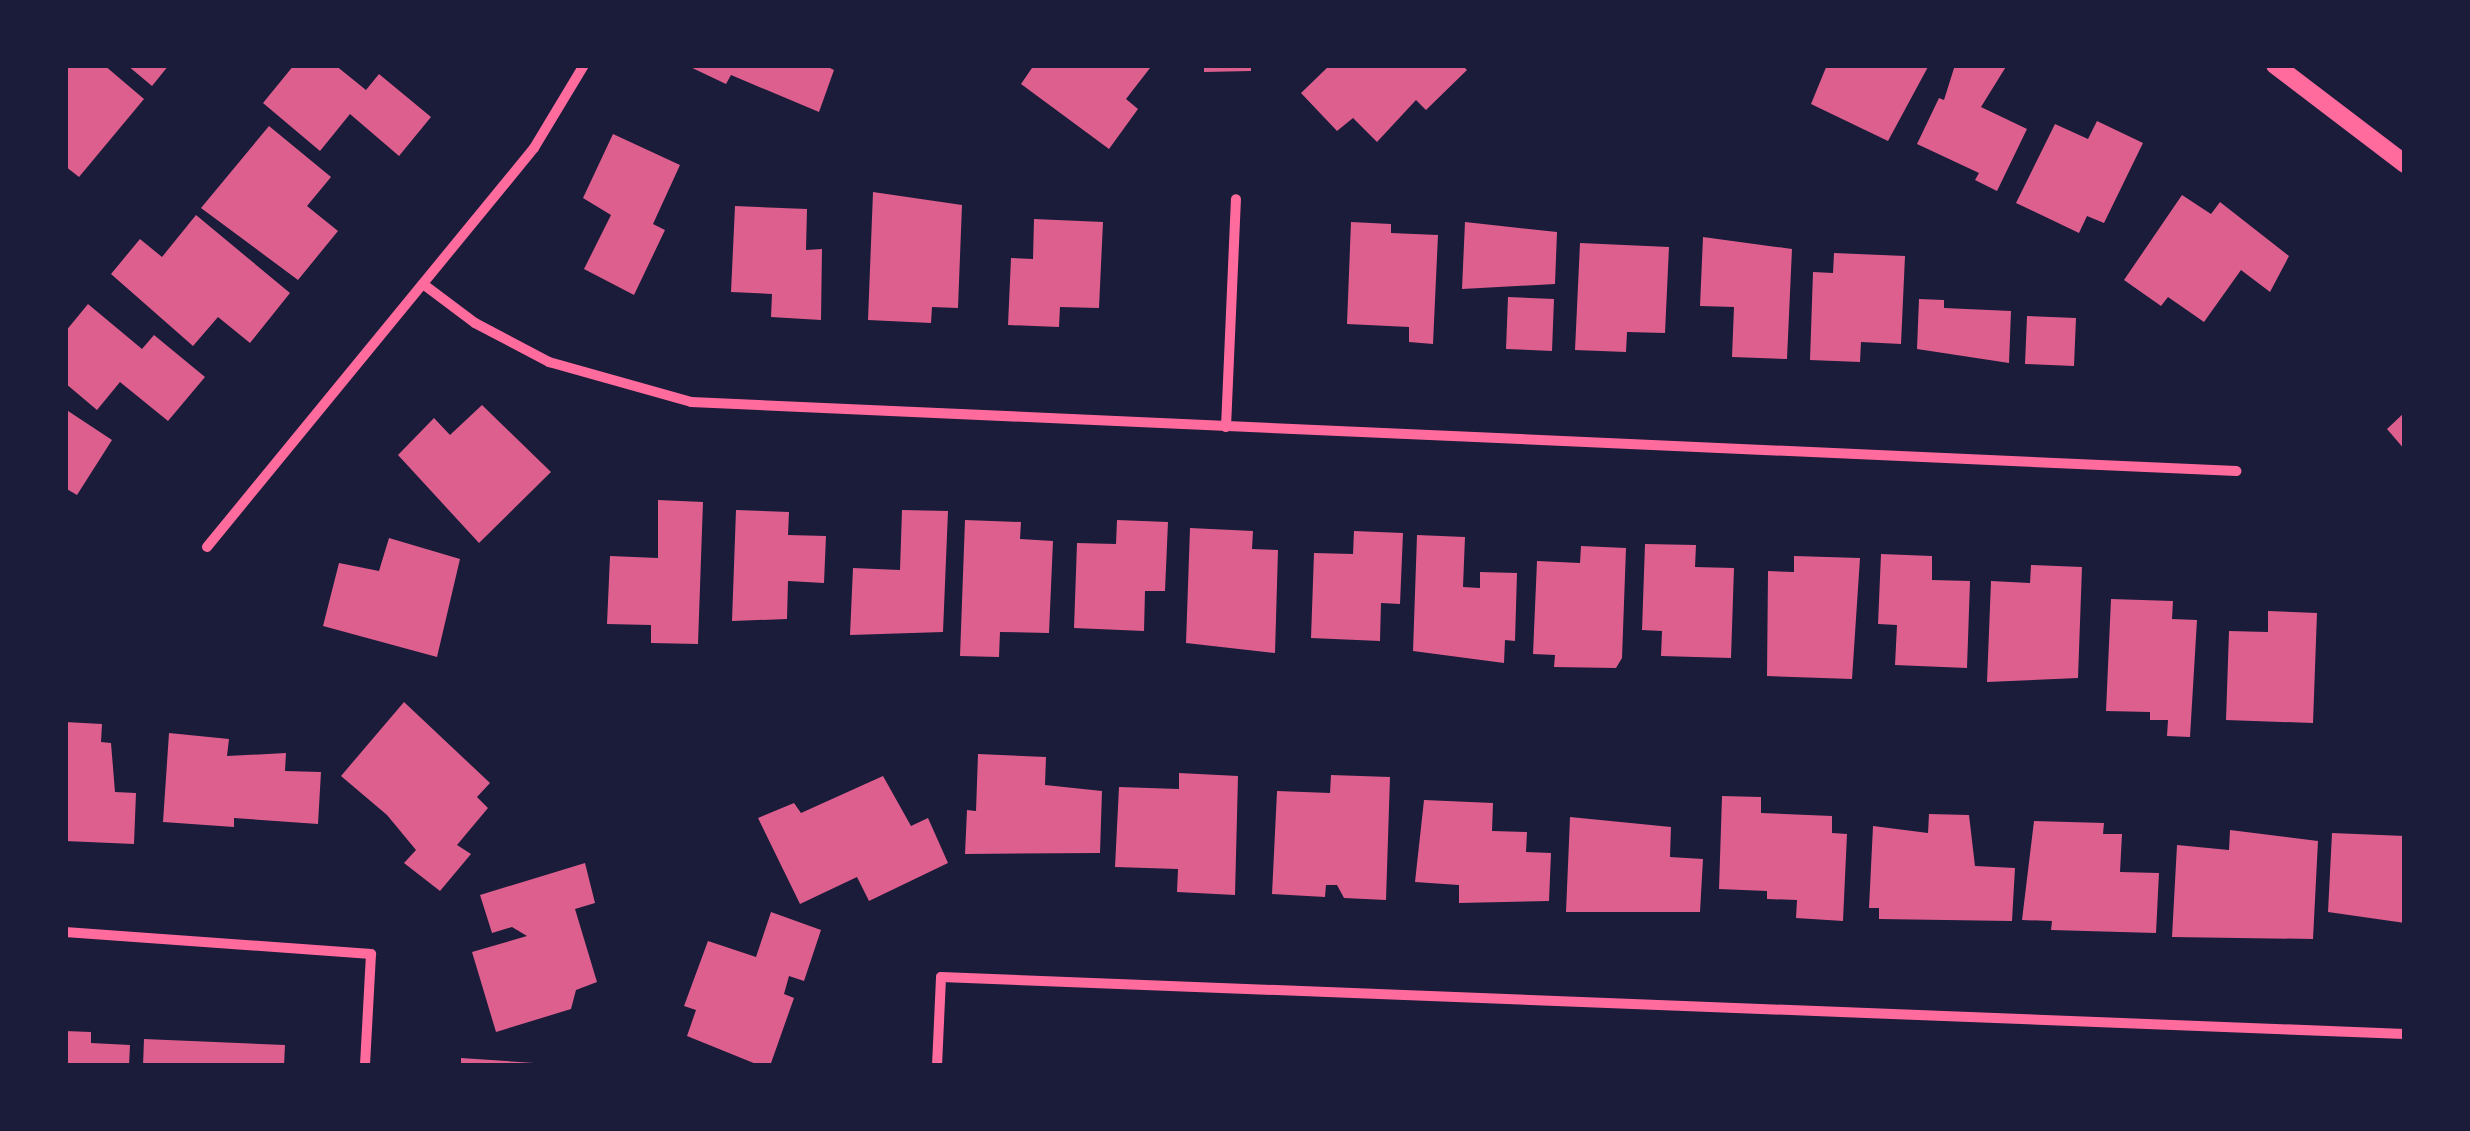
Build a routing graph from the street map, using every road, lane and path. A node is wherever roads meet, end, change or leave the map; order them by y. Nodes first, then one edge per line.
1 (584, 65) edge
2 (2275, 65) edge
3 (2405, 164) edge
4 (1236, 199) dead end
5 (422, 284) junction
6 (1226, 427) junction
7 (2236, 471) dead end
8 (208, 547) dead end
9 (65, 932) edge
10 (2405, 1034) edge
11 (365, 1066) edge
12 (937, 1066) edge

1 - 5 street
2 - 3 street
4 - 6 street
5 - 6 street
5 - 8 street
6 - 7 street
9 - 11 street
10 - 12 street

